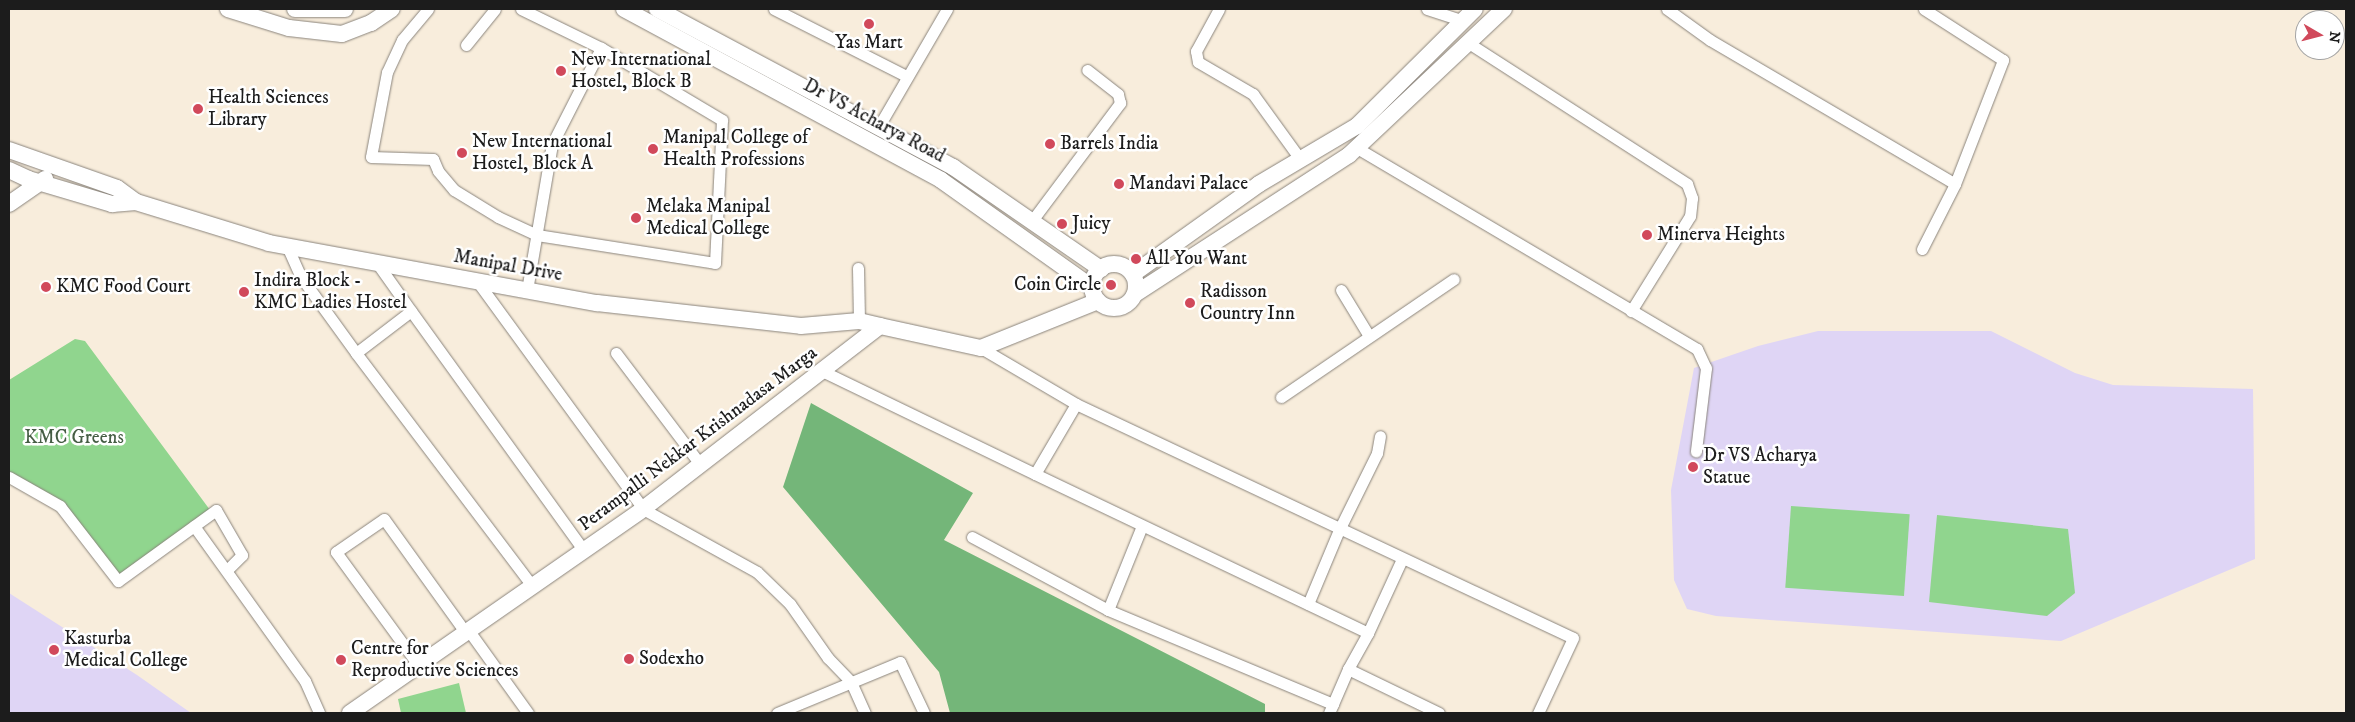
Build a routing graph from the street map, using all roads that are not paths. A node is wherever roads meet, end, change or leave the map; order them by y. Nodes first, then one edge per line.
1 (228, 9) edge
2 (295, 9) edge
3 (317, 9) edge
4 (345, 9) edge
5 (392, 9) edge
6 (428, 9) edge
7 (495, 9) edge
8 (521, 9) edge
9 (624, 9) edge
10 (657, 9) edge
11 (774, 9) edge
12 (947, 9) edge
13 (1219, 9) edge
14 (1427, 9) edge
15 (1475, 9) edge
16 (1504, 9) edge
17 (1667, 9) edge
18 (1924, 9) edge
19 (642, 13) edge
20 (1463, 21) junction
21 (1468, 42) junction
22 (466, 45) dead end
23 (601, 48) junction
24 (1087, 70) dead end
25 (906, 76) junction
26 (879, 126) junction
27 (1357, 148) junction
28 (9, 150) edge
29 (1300, 159) junction
30 (43, 160) junction
31 (15, 173) edge
32 (41, 182) junction
33 (1955, 184) junction
34 (9, 187) edge
35 (136, 202) junction
36 (9, 204) edge
37 (1031, 222) junction
38 (538, 235) junction
39 (286, 246) junction
40 (1922, 249) dead end
41 (377, 263) junction
42 (858, 268) dead end
43 (1101, 269) junction
44 (1133, 274) junction
45 (1454, 279) dead end
46 (477, 281) junction
47 (527, 290) junction
48 (1342, 290) dead end
49 (1096, 294) junction
50 (1135, 294) junction
51 (410, 311) junction
52 (1631, 311) junction
53 (1050, 320) dead end
54 (859, 321) junction
55 (880, 326) junction
56 (1368, 336) junction
57 (981, 348) junction
58 (356, 353) junction
59 (616, 354) dead end
60 (820, 370) junction
61 (1281, 397) dead end
62 (1076, 404) junction
63 (1380, 436) dead end
64 (1696, 451) dead end
65 (700, 464) junction
66 (1035, 474) junction
67 (9, 477) edge
68 (643, 509) junction
69 (194, 526) junction
70 (1142, 526) junction
71 (1339, 530) junction
72 (972, 538) dead end
73 (584, 551) junction
74 (1402, 559) junction
75 (227, 570) junction
76 (533, 587) junction
77 (1308, 604) junction
78 (1108, 610) junction
79 (468, 632) junction
80 (1368, 633) junction
81 (419, 666) junction
82 (1348, 669) junction
83 (852, 682) junction
84 (1331, 709) edge
85 (319, 713) edge
86 (350, 713) edge
87 (528, 713) edge
88 (780, 713) edge
89 (866, 713) edge
90 (924, 713) edge
91 (1439, 713) edge
92 (1538, 713) edge

1 - 5 main road
2 - 3 main road
3 - 4 main road
6 - 38 street
7 - 22 street
8 - 23 street
9 - 19 main road, Dr VS Acharya Road
10 - 26 main road, Dr VS Acharya Road
11 - 25 street
12 - 25 street
13 - 29 street
14 - 20 street
15 - 20 main road
16 - 21 main road
17 - 33 street
18 - 33 street
19 - 49 main road, Dr VS Acharya Road
20 - 29 main road
21 - 27 main road
21 - 52 street
23 - 38 street
23 - 38 street
24 - 37 street
25 - 26 street
26 - 37 main road, Dr VS Acharya Road
27 - 50 main road
27 - 52 street
28 - 30 main road
29 - 44 main road
30 - 31 main road
30 - 32 main road
30 - 35 main road
31 - 32 main road
31 - 34 main road
32 - 35 main road
32 - 36 main road
33 - 40 street
35 - 39 main road, Manipal Drive
37 - 43 main road, Dr VS Acharya Road
38 - 47 street
39 - 41 main road, Manipal Drive
39 - 58 street
41 - 46 main road, Manipal Drive
41 - 51 street
42 - 54 street
43 - 44 main road
43 - 49 main road
44 - 50 main road
45 - 56 street
46 - 47 main road, Manipal Drive
46 - 68 street
47 - 54 main road, Manipal Drive
48 - 56 street
49 - 50 main road
49 - 53 main road
49 - 57 main road
51 - 58 street
51 - 73 street
52 - 64 street
54 - 55 main road, Manipal Drive
55 - 57 main road
55 - 60 main road, Perampalli Nekkar Krishnadasa Marga
56 - 61 street
57 - 62 street
58 - 76 street
59 - 65 street
60 - 65 main road, Perampalli Nekkar Krishnadasa Marga
60 - 66 street
62 - 66 street
62 - 71 street
63 - 71 street
65 - 68 main road, Perampalli Nekkar Krishnadasa Marga
66 - 70 street
67 - 69 street
68 - 73 main road, Perampalli Nekkar Krishnadasa Marga
68 - 83 street
69 - 75 street
69 - 75 street
70 - 77 street
70 - 78 street
71 - 74 street
71 - 77 street
72 - 78 street
73 - 76 main road, Perampalli Nekkar Krishnadasa Marga
74 - 80 street
74 - 92 street
75 - 85 street
76 - 79 main road, Perampalli Nekkar Krishnadasa Marga
77 - 80 street
78 - 84 street
79 - 81 main road, Perampalli Nekkar Krishnadasa Marga
79 - 81 street
79 - 87 street
80 - 82 street
81 - 86 main road, Perampalli Nekkar Krishnadasa Marga
82 - 84 street
82 - 91 street
83 - 88 street
83 - 89 street
83 - 90 street

